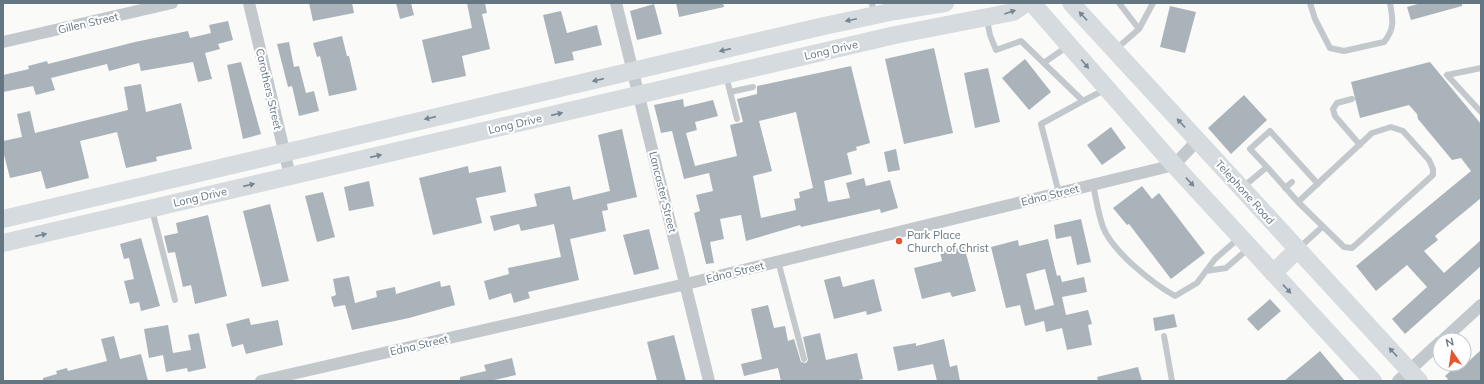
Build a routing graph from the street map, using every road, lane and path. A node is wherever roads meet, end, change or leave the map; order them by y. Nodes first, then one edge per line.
1 (172, 3) edge
2 (249, 3) edge
3 (616, 3) edge
4 (945, 3) edge
5 (1026, 3) edge
6 (1032, 3) edge
7 (1071, 3) edge
8 (1119, 3) edge
9 (1153, 3) edge
10 (1310, 3) edge
11 (1390, 3) edge
12 (915, 5) edge
13 (873, 9) edge
14 (986, 18) junction
15 (824, 26) junction
16 (1139, 29) junction
17 (3, 42) edge
18 (1069, 46) junction
19 (1114, 50) junction
20 (829, 51) junction
21 (1045, 62) junction
22 (1481, 68) edge
23 (634, 71) junction
24 (728, 83) junction
25 (753, 86) dead end
26 (1106, 89) junction
27 (640, 95) junction
28 (1352, 99) dead end
29 (1083, 101) junction
30 (459, 111) junction
31 (1481, 112) edge
32 (737, 119) dead end
33 (465, 136) junction
34 (1198, 140) junction
35 (1360, 145) junction
36 (284, 152) junction
37 (1268, 158) dead end
38 (1174, 165) junction
39 (1265, 165) junction
40 (290, 176) junction
41 (1292, 182) dead end
42 (1318, 184) junction
43 (1093, 185) junction
44 (1285, 188) junction
45 (1242, 189) junction
46 (1059, 193) junction
47 (1298, 202) junction
48 (61, 205) junction
49 (152, 208) junction
50 (3, 219) edge
51 (1322, 227) junction
52 (66, 229) junction
53 (1245, 242) junction
54 (3, 243) edge
55 (1297, 250) junction
56 (778, 261) junction
57 (1206, 271) junction
58 (1273, 273) junction
59 (686, 284) junction
60 (175, 300) dead end
61 (1481, 305) edge
62 (1451, 332) edge
63 (1164, 336) dead end
64 (1432, 351) edge
65 (804, 359) dead end
66 (1409, 377) edge
67 (262, 381) edge
68 (709, 381) edge
69 (1172, 381) edge
70 (1373, 381) edge

1 - 17 street, Gillen Street
2 - 36 street, Carothers Street
3 - 23 street, Lancaster Street
4 - 12 main road
14 -> 5 main road, Long Drive
6 - 18 main road
19 -> 7 main road, Telephone Road
8 - 16 lane
9 - 16 lane
10 - 11 lane
12 - 13 main road
13 -> 15 main road
14 - 20 main road, Long Drive
14 - 21 lane
15 - 20 main road
15 -> 23 main road
16 - 19 lane
18 - 21 lane
18 -> 26 main road
34 -> 19 main road, Telephone Road
20 - 24 main road, Long Drive
21 - 29 lane
22 - 31 lane
23 - 27 street, Lancaster Street
23 -> 30 main road
24 - 25 lane
24 - 27 main road, Long Drive
24 - 32 lane
26 - 29 lane
26 - 38 main road
33 -> 27 main road, Long Drive
27 - 59 street, Lancaster Street
28 - 35 lane
29 - 46 lane
30 - 33 main road
30 -> 36 main road
40 -> 33 main road, Long Drive
34 - 38 street
34 - 45 main road, Telephone Road
35 - 42 lane
35 - 51 lane
36 - 40 street, Carothers Street
36 - 48 main road
37 - 39 lane
38 - 43 street, Edna Street
38 -> 53 main road
39 - 42 lane
39 - 44 lane
39 - 45 lane
49 -> 40 main road, Long Drive
41 - 44 lane
42 - 47 lane
43 - 46 street, Edna Street
43 - 57 lane
44 - 47 lane
45 - 55 main road, Telephone Road
46 - 56 street, Edna Street
47 - 51 lane
48 - 50 main road
48 - 52 main road
49 - 52 main road, Long Drive
49 - 60 lane
51 - 55 lane
54 -> 52 main road, Long Drive
53 - 57 lane
53 - 57 lane
53 - 58 main road
55 - 58 main road
66 -> 55 main road, Telephone Road
56 - 59 street, Edna Street
56 - 65 lane
58 -> 70 main road
59 - 67 street, Edna Street
59 - 68 street, Lancaster Street
61 - 62 street
63 - 69 lane
64 - 66 street

